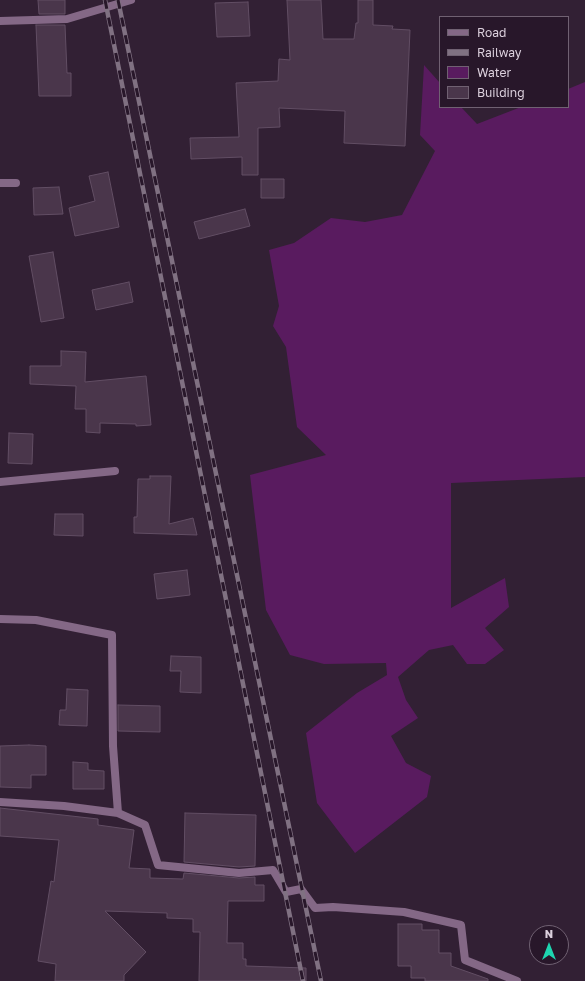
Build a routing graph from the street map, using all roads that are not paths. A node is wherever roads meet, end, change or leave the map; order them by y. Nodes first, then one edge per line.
1 (131, 0) edge
2 (0, 21) edge
3 (0, 183) edge
4 (16, 183) dead end
5 (115, 471) dead end
6 (0, 482) edge
7 (0, 619) edge
8 (0, 802) edge
9 (118, 813) junction
10 (516, 981) edge

1 - 2 street
3 - 4 street
5 - 6 street
7 - 9 street
8 - 9 street
9 - 10 street

